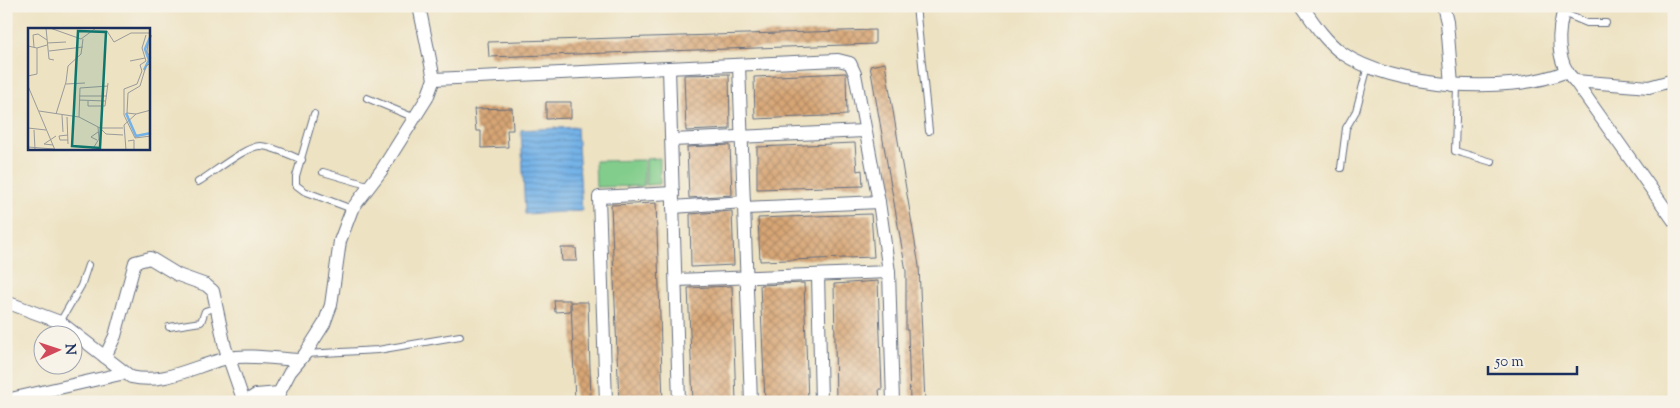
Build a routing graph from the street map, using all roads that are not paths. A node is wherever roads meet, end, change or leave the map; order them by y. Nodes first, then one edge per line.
1 (419, 6) edge
2 (916, 6) edge
3 (1302, 6) edge
4 (1443, 6) edge
5 (1564, 10) edge
6 (1606, 23) dead end
7 (739, 65) junction
8 (1369, 65) junction
9 (669, 68) junction
10 (1565, 72) junction
11 (434, 79) junction
12 (1674, 80) edge
13 (1575, 81) junction
14 (1455, 85) junction
15 (367, 98) dead end
16 (314, 114) dead end
17 (415, 118) junction
18 (864, 131) junction
19 (928, 131) dead end
20 (741, 137) junction
21 (672, 140) junction
22 (302, 160) junction
23 (1492, 162) dead end
24 (1340, 168) dead end
25 (323, 172) dead end
26 (198, 182) dead end
27 (371, 186) junction
28 (673, 193) junction
29 (879, 202) junction
30 (744, 205) junction
31 (673, 207) junction
32 (352, 209) junction
33 (1674, 221) edge
34 (88, 265) dead end
35 (889, 272) junction
36 (818, 275) junction
37 (748, 277) junction
38 (676, 280) junction
39 (6, 302) edge
40 (217, 307) junction
41 (60, 322) junction
42 (169, 327) dead end
43 (460, 336) dead end
44 (105, 357) junction
45 (301, 357) junction
46 (230, 358) junction
47 (125, 373) junction
48 (278, 397) edge
49 (6, 400) edge
50 (244, 402) edge
51 (606, 402) edge
52 (679, 402) edge
53 (751, 402) edge
54 (821, 402) edge
55 (893, 402) edge

1 - 11 street
2 - 19 lane
3 - 8 street
4 - 14 street
5 - 6 lane
5 - 10 street
7 - 9 street
7 - 18 street
7 - 20 street
8 - 14 street
8 - 24 lane
9 - 11 street
9 - 21 street
10 - 13 street
10 - 14 street
11 - 17 street
12 - 13 street
13 - 33 street
14 - 23 lane
15 - 17 lane
16 - 22 lane
17 - 27 street
18 - 20 street
18 - 29 street
20 - 21 street
20 - 30 street
21 - 28 street
22 - 26 lane
22 - 32 lane
25 - 27 lane
27 - 32 street
28 - 31 street
28 - 51 street
29 - 30 street
29 - 35 street
30 - 31 street
30 - 37 street
31 - 38 street
32 - 45 street
34 - 41 lane
35 - 36 street
35 - 55 street
36 - 37 street
36 - 54 street
37 - 38 street
37 - 53 street
38 - 52 street
39 - 41 street
40 - 42 lane
40 - 44 street
40 - 46 street
41 - 44 street
43 - 45 lane
44 - 47 street
45 - 46 street
45 - 48 street
46 - 47 street
46 - 50 street
47 - 49 street
48 - 50 street

